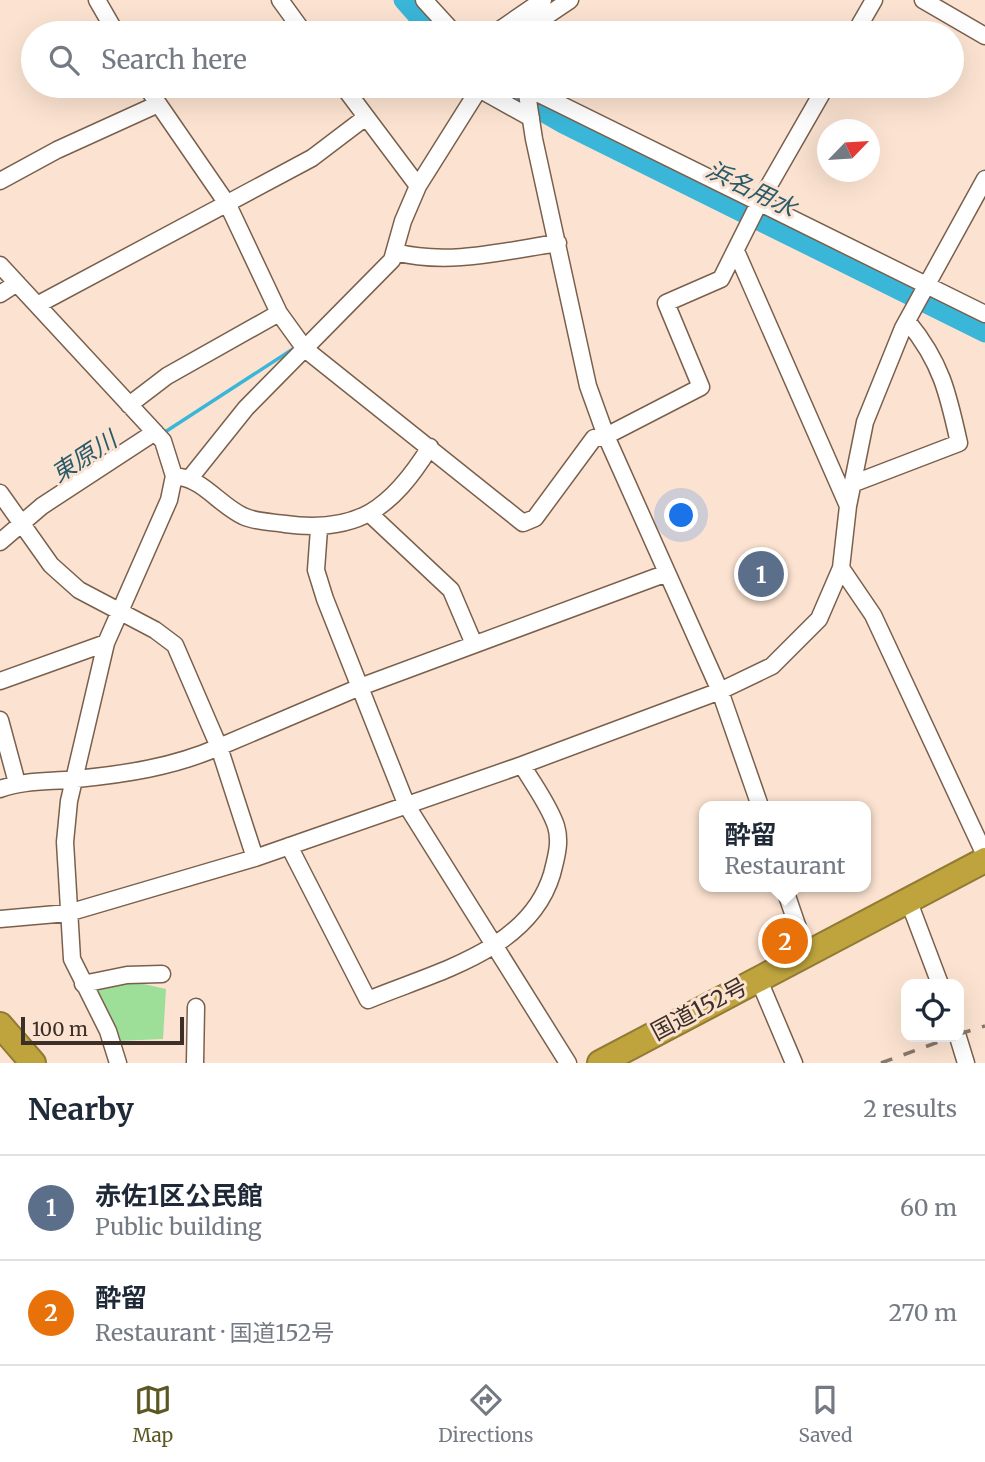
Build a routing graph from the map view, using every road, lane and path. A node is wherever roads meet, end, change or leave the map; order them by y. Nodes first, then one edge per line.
1 (97, 0) edge
2 (280, 0) edge
3 (424, 0) edge
4 (543, 0) edge
5 (570, 0) edge
6 (874, 0) edge
7 (923, 0) edge
8 (942, 4) edge
9 (109, 21) edge
10 (295, 21) edge
11 (443, 21) edge
12 (512, 21) edge
13 (539, 21) edge
14 (862, 21) edge
15 (985, 36) edge
16 (152, 98) edge
17 (352, 98) edge
18 (473, 98) edge
19 (495, 98) edge
20 (526, 98) edge
21 (546, 98) edge
22 (818, 98) edge
23 (156, 105) junction
24 (366, 117) junction
25 (531, 118) junction
26 (985, 179) edge
27 (0, 181) edge
28 (418, 186) junction
29 (228, 205) junction
30 (759, 205) junction
31 (558, 243) junction
32 (736, 251) junction
33 (396, 252) junction
34 (0, 265) edge
35 (17, 283) junction
36 (925, 287) junction
37 (0, 294) edge
38 (37, 305) junction
39 (279, 313) junction
40 (985, 314) edge
41 (912, 315) junction
42 (305, 349) junction
43 (129, 405) junction
44 (155, 432) junction
45 (606, 436) junction
46 (430, 447) junction
47 (182, 477) junction
48 (852, 484) junction
49 (0, 493) edge
50 (848, 506) junction
51 (370, 514) junction
52 (23, 525) junction
53 (319, 528) junction
54 (0, 542) edge
55 (841, 568) junction
56 (667, 573) junction
57 (120, 613) junction
58 (106, 643) junction
59 (474, 644) junction
60 (0, 681) edge
61 (360, 687) junction
62 (720, 691) junction
63 (0, 720) edge
64 (219, 747) junction
65 (522, 765) junction
66 (74, 779) junction
67 (17, 783) junction
68 (0, 789) edge
69 (758, 801) edge
70 (407, 806) junction
71 (289, 846) junction
72 (985, 855) edge
73 (255, 858) junction
74 (985, 860) edge
75 (787, 892) edge
76 (909, 902) junction
77 (68, 913) junction
78 (0, 919) edge
79 (495, 947) junction
80 (807, 954) junction
81 (162, 974) dead end
82 (758, 978) junction
83 (938, 979) edge
84 (83, 984) junction
85 (196, 1007) dead end
86 (0, 1025) edge
87 (960, 1042) edge
88 (0, 1051) edge
89 (11, 1063) edge
90 (33, 1063) edge
91 (118, 1063) edge
92 (195, 1063) edge
93 (568, 1063) edge
94 (600, 1063) edge
95 (794, 1063) edge
96 (966, 1063) edge

1 - 9 street
2 - 10 street
3 - 11 street
4 - 12 street
5 - 13 street
6 - 14 street
7 - 8 street
8 - 15 street
16 - 23 street
17 - 24 street
18 - 28 street
19 - 25 street
20 - 25 street
21 - 30 street
22 - 30 street
23 - 27 street
23 - 29 street
24 - 28 street
24 - 29 street
25 - 31 street
26 - 36 street
28 - 33 street
29 - 38 street
29 - 39 street
30 - 32 street
30 - 36 street
31 - 33 street
31 - 45 street
32 - 45 street
32 - 50 street
33 - 42 street
34 - 35 street
35 - 37 street
35 - 38 street
36 - 40 street
36 - 41 street
38 - 43 street
39 - 42 street
39 - 43 street
41 - 48 street
41 - 48 street
42 - 46 street
42 - 47 street
43 - 44 street
44 - 47 street
44 - 52 street
45 - 46 street
45 - 56 street
46 - 51 street
47 - 53 street
47 - 57 street
48 - 50 street
49 - 52 street
50 - 55 street
51 - 53 street
51 - 59 street
52 - 54 street
52 - 57 street
53 - 61 street
55 - 62 street
55 - 72 street
56 - 59 street
56 - 62 street
57 - 58 street
57 - 64 street
58 - 60 street
58 - 66 street
59 - 61 street
61 - 64 street
61 - 70 street
62 - 65 street
62 - 69 street
63 - 67 street
64 - 66 street
64 - 73 street
65 - 70 street
65 - 79 street
66 - 67 street
66 - 77 street
67 - 68 street
70 - 71 street
70 - 79 street
71 - 73 street
71 - 79 street
73 - 77 street
74 - 76 highway, 国道152号
75 - 80 street
76 - 80 highway, 国道152号
76 - 83 street
77 - 78 street
77 - 84 street
79 - 93 street
80 - 82 highway, 国道152号
81 - 84 street
82 - 94 highway, 国道152号
82 - 95 street
84 - 91 street
85 - 92 street
86 - 90 highway
87 - 96 street
88 - 89 highway

